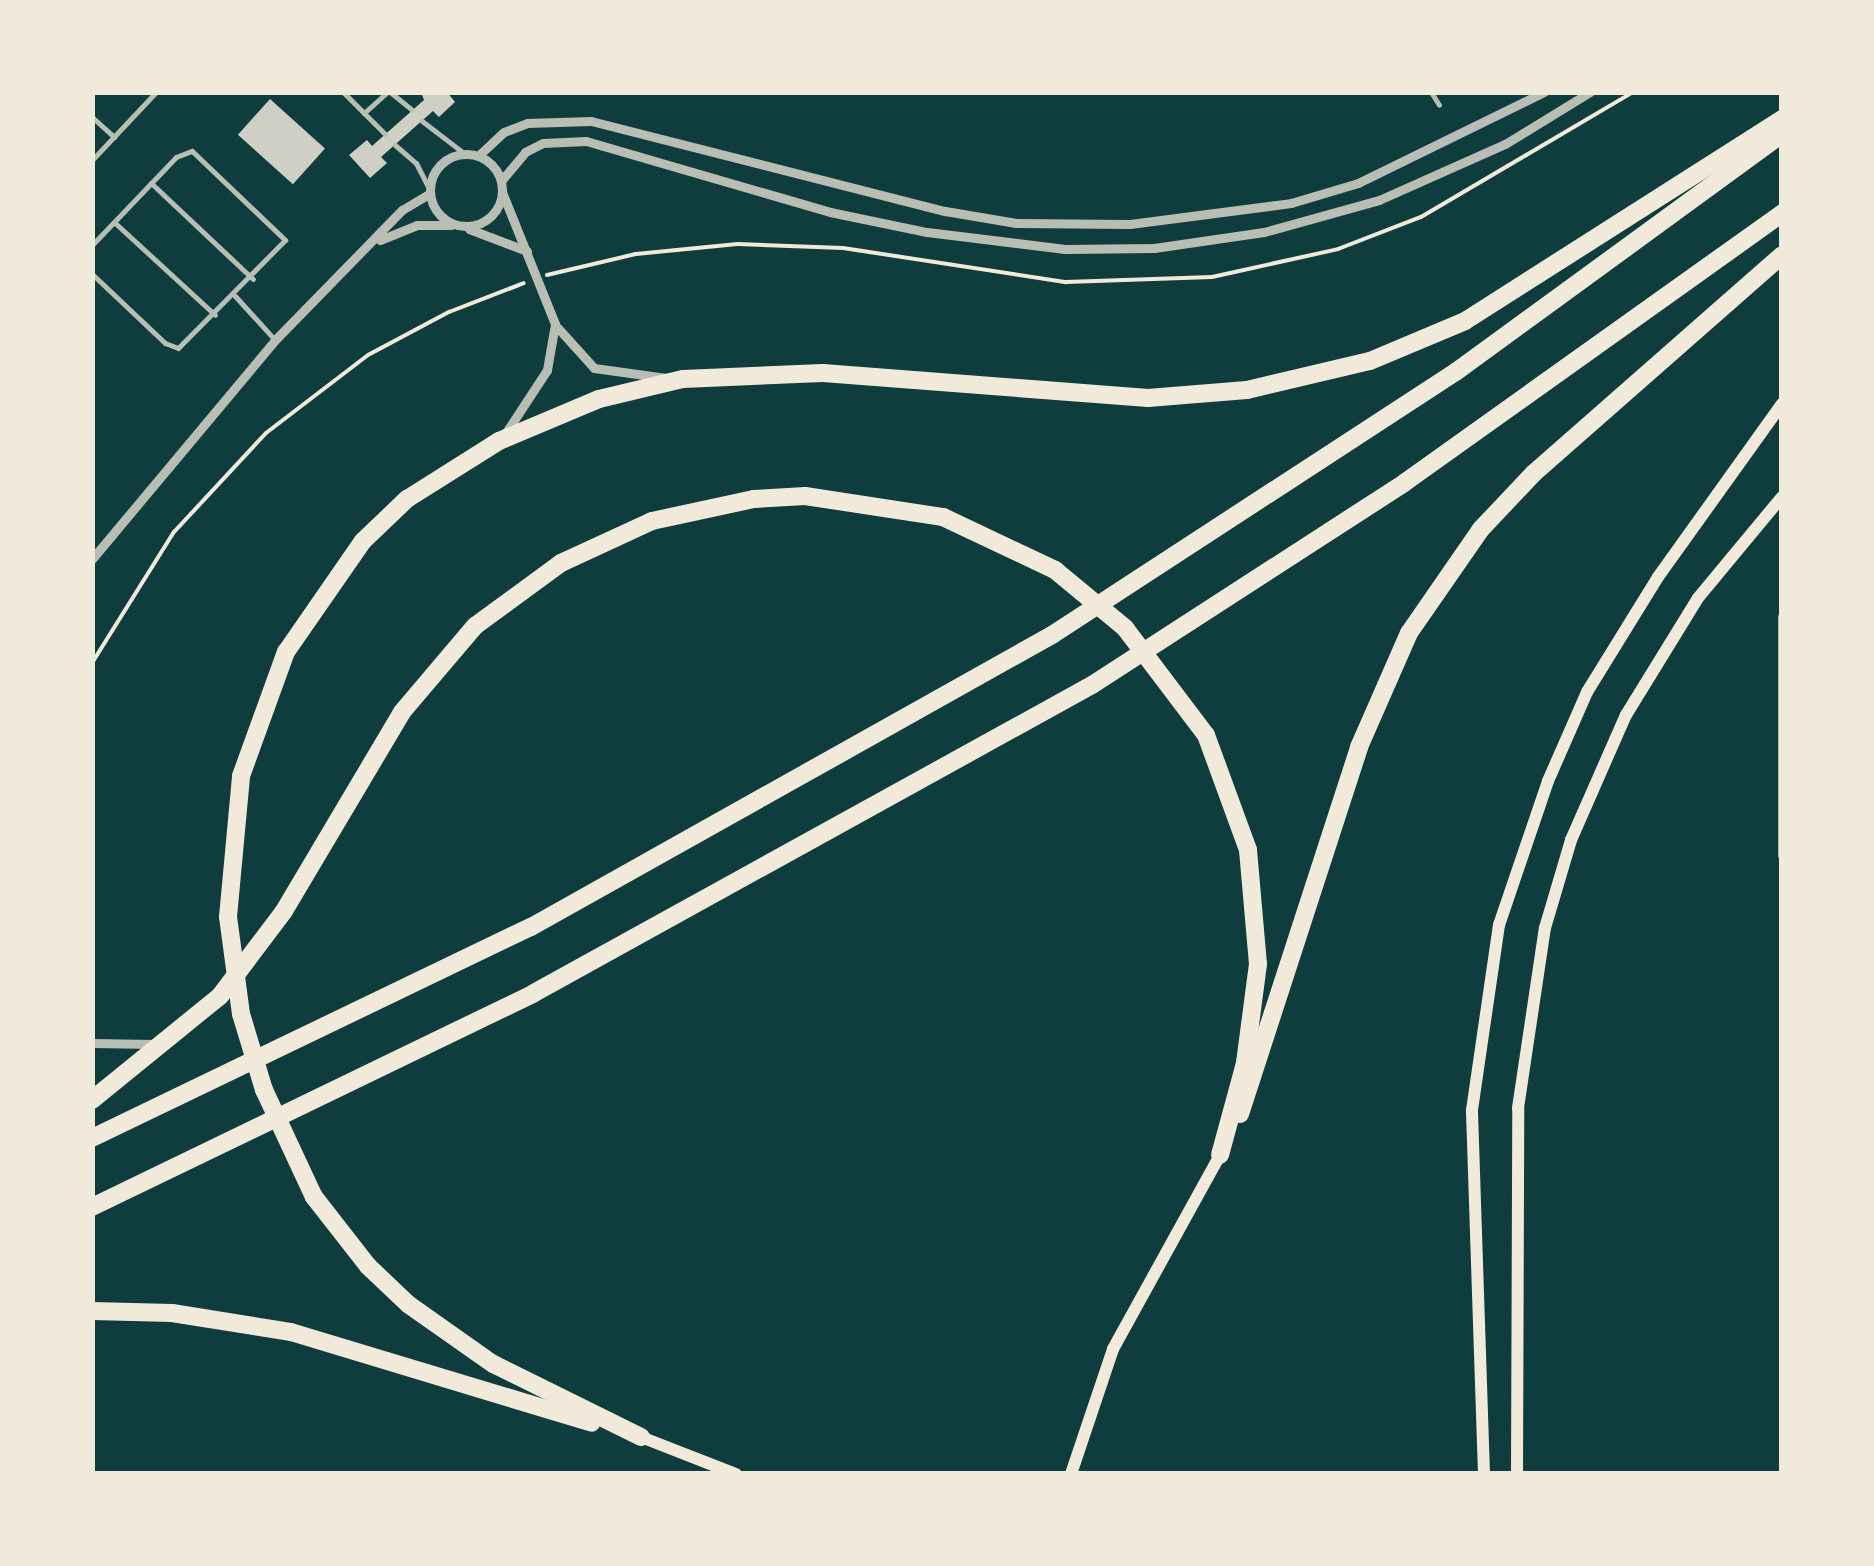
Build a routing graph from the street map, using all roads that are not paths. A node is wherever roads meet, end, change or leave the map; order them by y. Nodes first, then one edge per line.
1 (343, 92) edge
2 (388, 92) edge
3 (1431, 92) edge
4 (1544, 92) edge
5 (1590, 92) edge
6 (151, 94) edge
7 (1439, 105) dead end
8 (412, 110) dead end
9 (364, 112) junction
10 (92, 118) edge
11 (1782, 119) edge
12 (422, 120) dead end
13 (385, 134) dead end
14 (1782, 134) edge
15 (114, 137) junction
16 (395, 145) dead end
17 (465, 154) junction
18 (478, 156) junction
19 (92, 160) edge
20 (151, 183) junction
21 (502, 187) junction
22 (429, 192) junction
23 (1782, 213) edge
24 (114, 222) junction
25 (459, 226) junction
26 (373, 243) junction
27 (92, 245) edge
28 (527, 251) junction
29 (1782, 254) edge
30 (92, 274) edge
31 (253, 278) junction
32 (235, 296) junction
33 (216, 315) junction
34 (555, 324) junction
35 (275, 340) junction
36 (683, 379) junction
37 (1782, 404) edge
38 (499, 441) junction
39 (1782, 497) edge
40 (92, 559) edge
41 (1782, 617) edge
42 (1782, 854) edge
43 (172, 1042) junction
44 (92, 1043) edge
45 (92, 1100) edge
46 (92, 1138) edge
47 (1220, 1155) junction
48 (92, 1207) edge
49 (92, 1311) edge
50 (641, 1437) junction
51 (736, 1474) edge
52 (1071, 1474) edge
53 (1484, 1474) edge
54 (1516, 1474) edge

1 - 9 lane
2 - 8 lane
2 - 9 lane
3 - 7 lane
4 - 18 street
5 - 21 street
6 - 15 lane
9 - 13 lane
10 - 15 lane
11 - 36 highway
12 - 17 lane
14 - 46 highway
15 - 19 lane
16 - 22 lane
17 - 18 street
17 - 22 street
18 - 21 street
20 - 24 lane
20 - 31 lane
20 - 31 lane
21 - 25 street
21 - 28 street
22 - 25 street
22 - 26 street
23 - 48 highway
24 - 27 lane
24 - 33 lane
25 - 26 street
25 - 28 street
26 - 35 street
28 - 34 street
29 - 47 highway
30 - 33 lane
31 - 32 lane
32 - 33 lane
32 - 35 lane
34 - 36 street
34 - 38 street
35 - 40 street
36 - 38 highway
37 - 53 main road
38 - 50 highway
39 - 54 main road
41 - 42 street
43 - 44 street
43 - 45 highway
43 - 47 highway
47 - 52 main road
49 - 50 highway
50 - 51 main road

